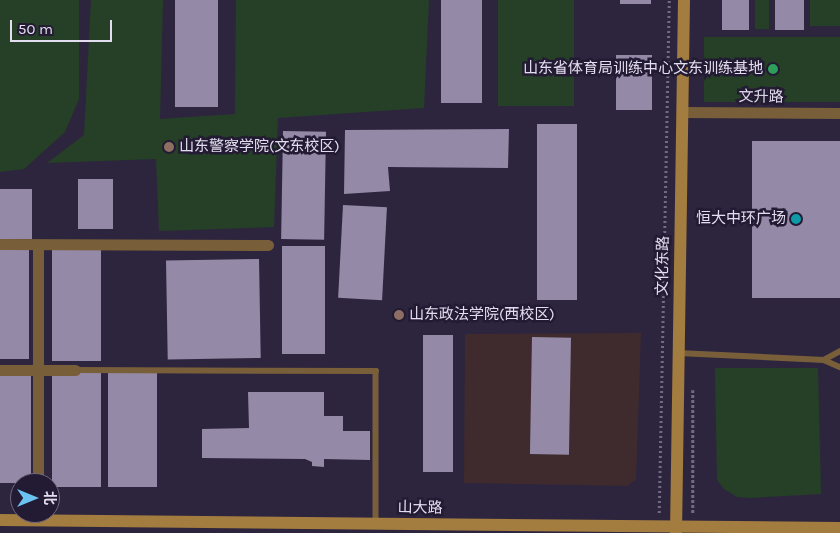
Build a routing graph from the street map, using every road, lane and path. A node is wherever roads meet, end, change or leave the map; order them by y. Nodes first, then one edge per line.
1 (669, 0) edge
2 (684, 0) edge
3 (682, 112) junction
4 (840, 112) edge
5 (0, 244) edge
6 (38, 245) junction
7 (268, 246) dead end
8 (840, 350) edge
9 (678, 353) junction
10 (824, 360) junction
11 (840, 367) edge
12 (0, 370) edge
13 (40, 370) junction
14 (75, 370) joint
15 (38, 473) edge
16 (0, 520) edge
17 (376, 524) junction
18 (659, 526) junction
19 (840, 528) edge
20 (676, 530) edge

1 - 18 path
2 - 3 main road, 文化东路
3 - 4 street, 文升路
3 - 9 main road, 文化东路
5 - 6 street
6 - 7 street
6 - 13 street
8 - 10 lane
9 - 10 lane
9 - 20 main road, 文化东路
10 - 11 lane
12 - 13 street
13 - 14 street
13 - 15 street
14 - 17 lane
16 - 17 main road, 山大路
17 - 18 main road, 山大路
18 - 20 main road, 山大路
19 - 20 main road, 山大路

